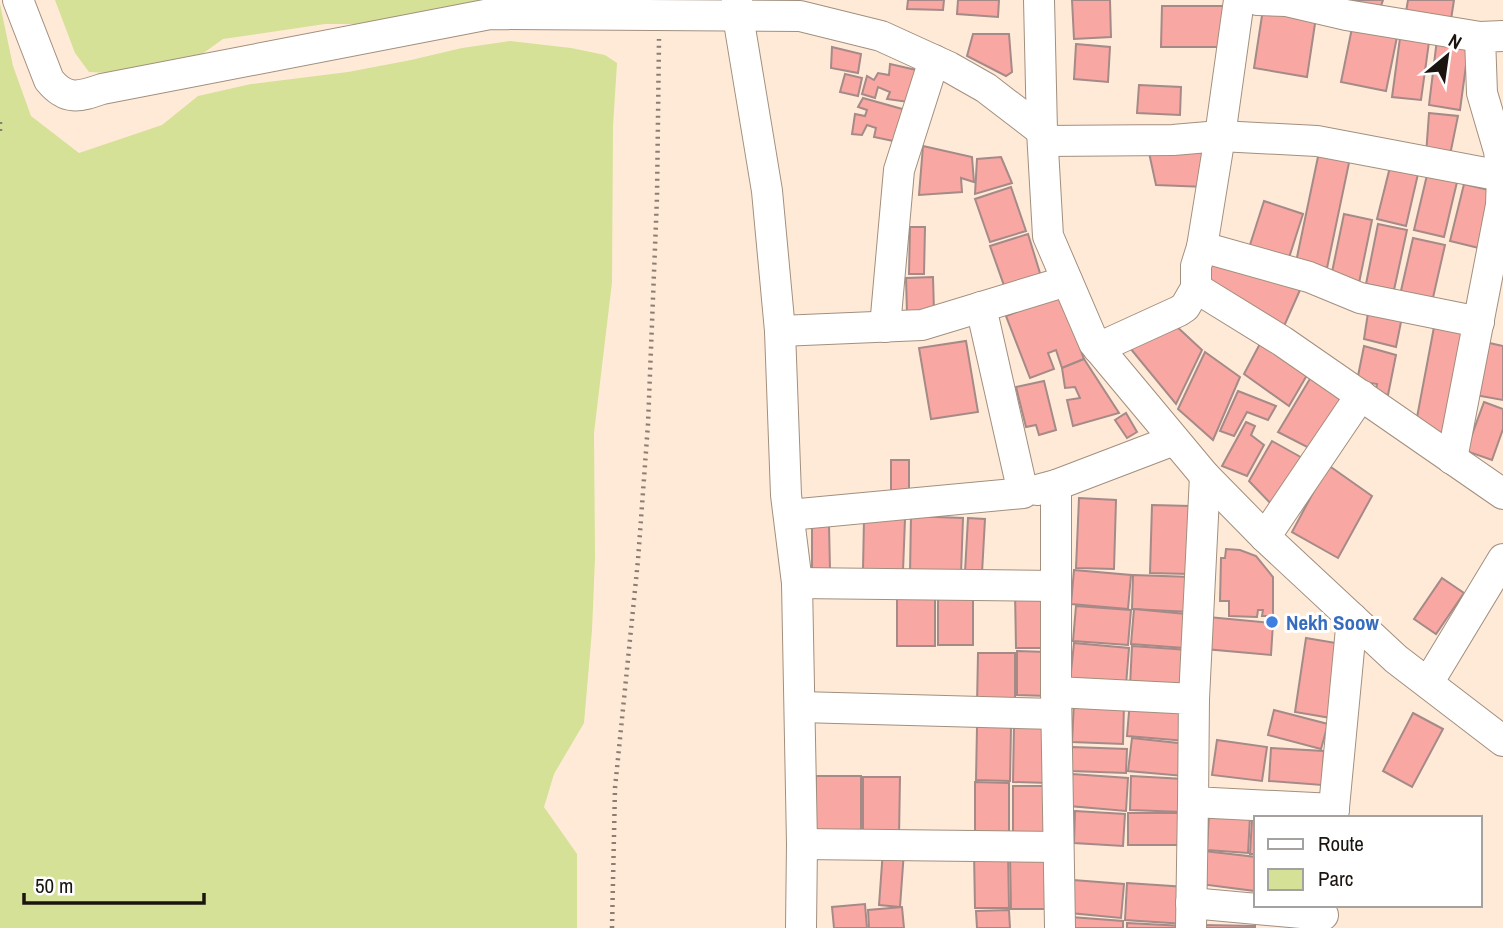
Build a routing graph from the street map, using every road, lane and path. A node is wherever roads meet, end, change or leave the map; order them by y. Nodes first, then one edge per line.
1 (19, 0) edge
2 (1039, 0) edge
3 (1239, 0) edge
4 (1258, 0) edge
5 (737, 8) edge
6 (1393, 11) edge
7 (660, 15) junction
8 (1491, 37) edge
9 (934, 60) junction
10 (0, 122) edge
11 (0, 133) edge
12 (1042, 136) junction
13 (1220, 136) junction
14 (1503, 176) edge
15 (1202, 247) junction
16 (1495, 278) edge
17 (1067, 281) junction
18 (1196, 288) junction
19 (981, 307) junction
20 (1479, 321) junction
21 (885, 327) junction
22 (780, 331) junction
23 (1098, 348) junction
24 (1361, 395) junction
25 (1174, 440) junction
26 (1452, 459) junction
27 (1205, 476) junction
28 (1056, 485) junction
29 (1023, 493) junction
30 (1503, 494) edge
31 (789, 515) junction
32 (1265, 537) junction
33 (1503, 559) edge
34 (797, 583) junction
35 (1056, 586) junction
36 (1352, 618) junction
37 (1428, 683) junction
38 (1194, 699) junction
39 (1056, 703) junction
40 (800, 707) junction
41 (1503, 741) edge
42 (1193, 802) junction
43 (1333, 813) edge
44 (802, 844) junction
45 (1058, 847) junction
46 (1191, 915) edge
47 (1323, 916) edge
48 (612, 928) edge
49 (801, 928) edge
50 (1060, 928) edge

1 - 7 street
2 - 12 street
3 - 13 street
4 - 6 street
5 - 7 street
5 - 9 street
5 - 22 street
6 - 8 street
7 - 48 path
8 - 14 street
9 - 12 street
9 - 21 street
10 - 11 path
12 - 13 street
12 - 17 street
13 - 14 street
13 - 15 street
14 - 16 street
15 - 18 street
15 - 20 street
16 - 20 street
17 - 19 street
17 - 23 street
18 - 23 street
18 - 24 street
19 - 21 street
19 - 29 street
20 - 26 street
21 - 22 street
22 - 31 street
23 - 25 street
24 - 26 street
24 - 32 street
25 - 27 street
25 - 28 street
26 - 30 street
27 - 32 street
27 - 38 street
28 - 29 street
28 - 35 street
29 - 31 street
31 - 34 street
32 - 36 street
33 - 37 street
34 - 35 street
34 - 40 street
35 - 39 street
36 - 37 street
36 - 43 street
37 - 41 street
38 - 39 street
38 - 42 street
39 - 40 street
39 - 45 street
40 - 44 street
42 - 43 street
42 - 46 street
44 - 45 street
44 - 49 street
45 - 50 street
46 - 47 street

